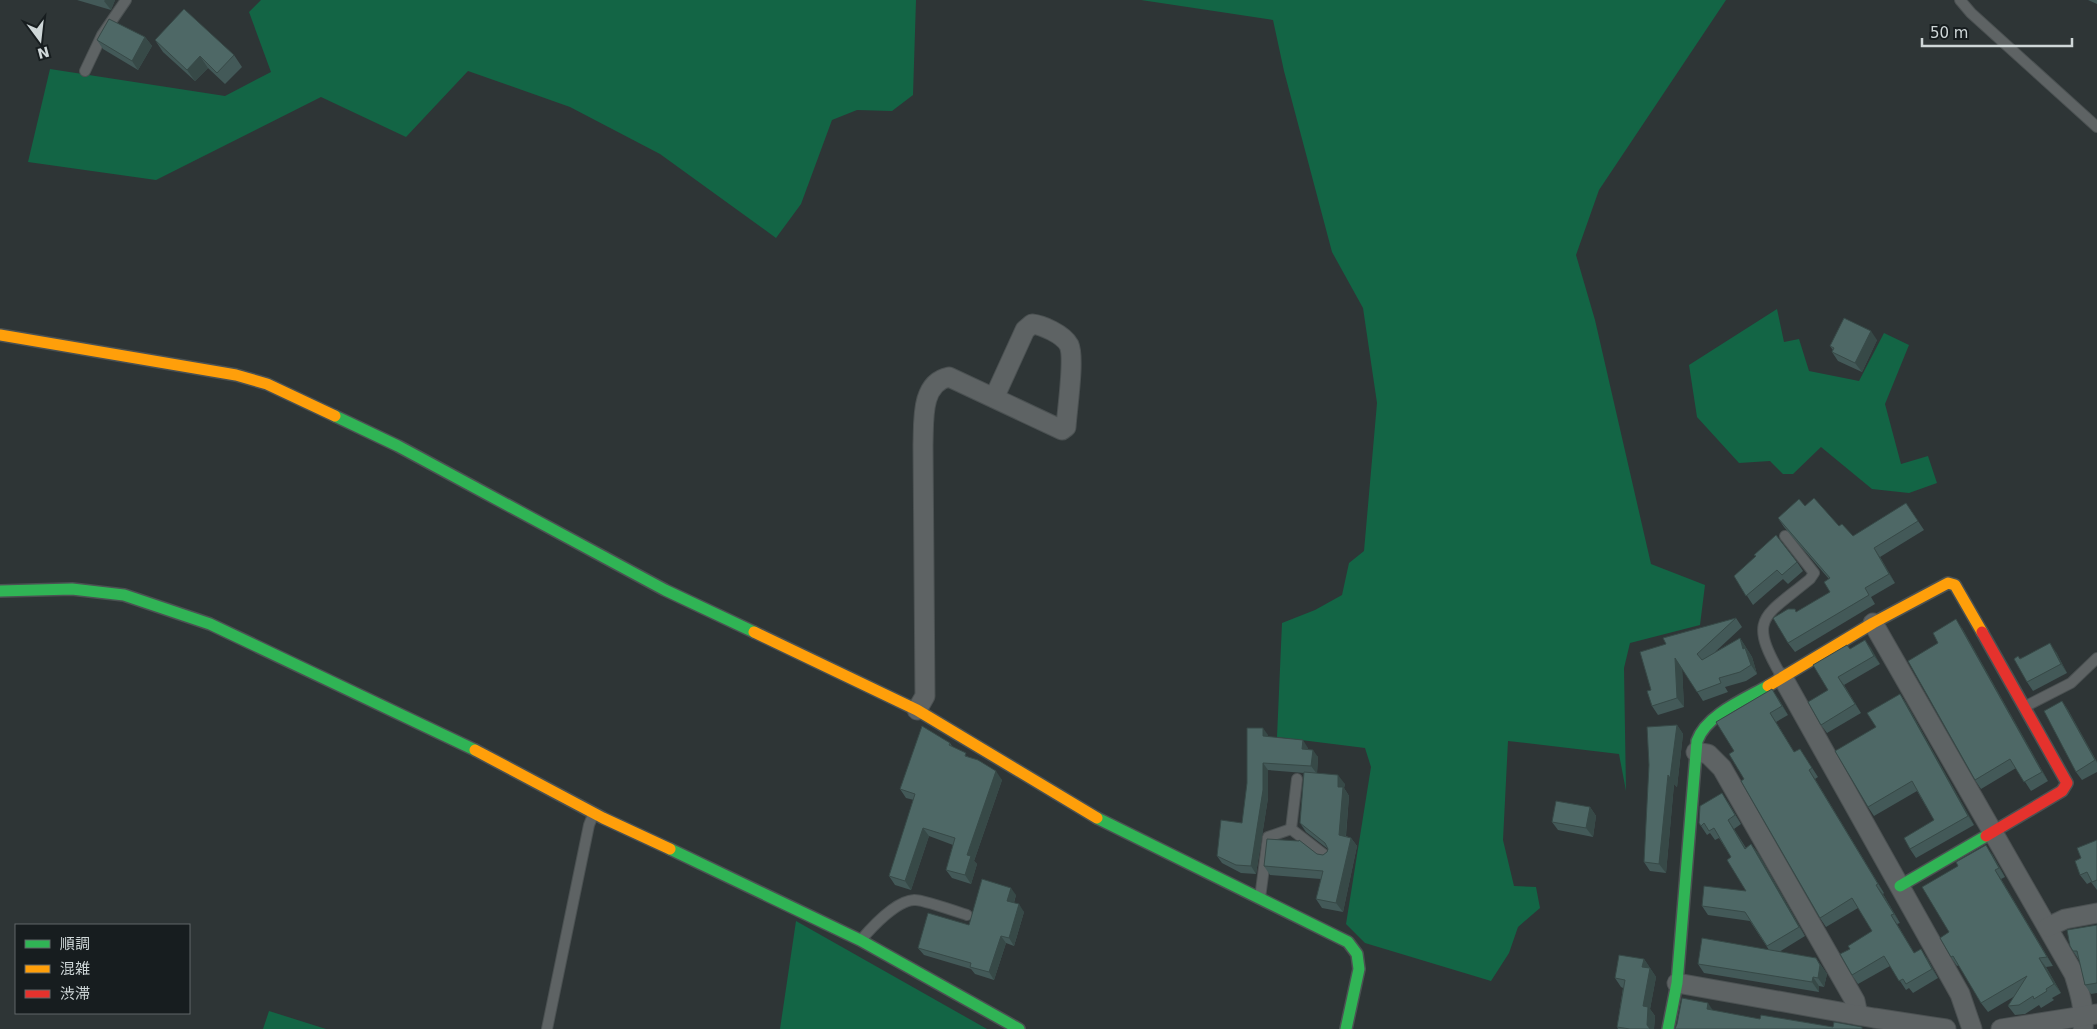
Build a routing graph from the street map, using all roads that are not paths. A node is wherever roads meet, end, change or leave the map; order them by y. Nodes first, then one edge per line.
1 (126, 0) edge
2 (1960, 0) edge
3 (85, 71) dead end
4 (2097, 127) edge
5 (0, 335) edge
6 (994, 398) junction
7 (1786, 536) edge
8 (2, 591) edge
9 (0, 609) edge
10 (1873, 623) junction
11 (2097, 658) edge
12 (1783, 678) junction
13 (2024, 708) junction
14 (917, 710) junction
15 (1696, 752) junction
16 (1297, 779) dead end
17 (594, 813) junction
18 (1291, 829) junction
19 (1993, 833) junction
20 (1327, 857) edge
21 (1900, 886) junction
22 (1260, 899) junction
23 (2097, 913) edge
24 (968, 915) dead end
25 (2048, 927) junction
26 (860, 940) junction
27 (1676, 983) junction
28 (2088, 1019) edge
29 (1868, 1021) edge
30 (547, 1029) edge
31 (1019, 1029) edge
32 (1346, 1029) edge
33 (1668, 1029) edge
34 (1946, 1029) edge
35 (1972, 1029) edge
36 (2002, 1029) edge

1 - 3 lane
2 - 4 lane
5 - 14 street
6 - 6 street
6 - 14 street
7 - 12 lane
8 - 9 street
8 - 17 street
10 - 12 street
10 - 13 street
10 - 19 street
11 - 13 lane
12 - 15 street
12 - 21 street
13 - 19 street
14 - 22 street
15 - 27 street
15 - 29 street
16 - 18 lane
17 - 26 street
17 - 30 lane
18 - 20 lane
18 - 22 lane
19 - 21 street
19 - 25 street
21 - 35 street
22 - 32 street
23 - 25 street
24 - 26 lane
25 - 28 street
26 - 31 street
27 - 29 street
27 - 33 street
28 - 36 street
29 - 34 street

